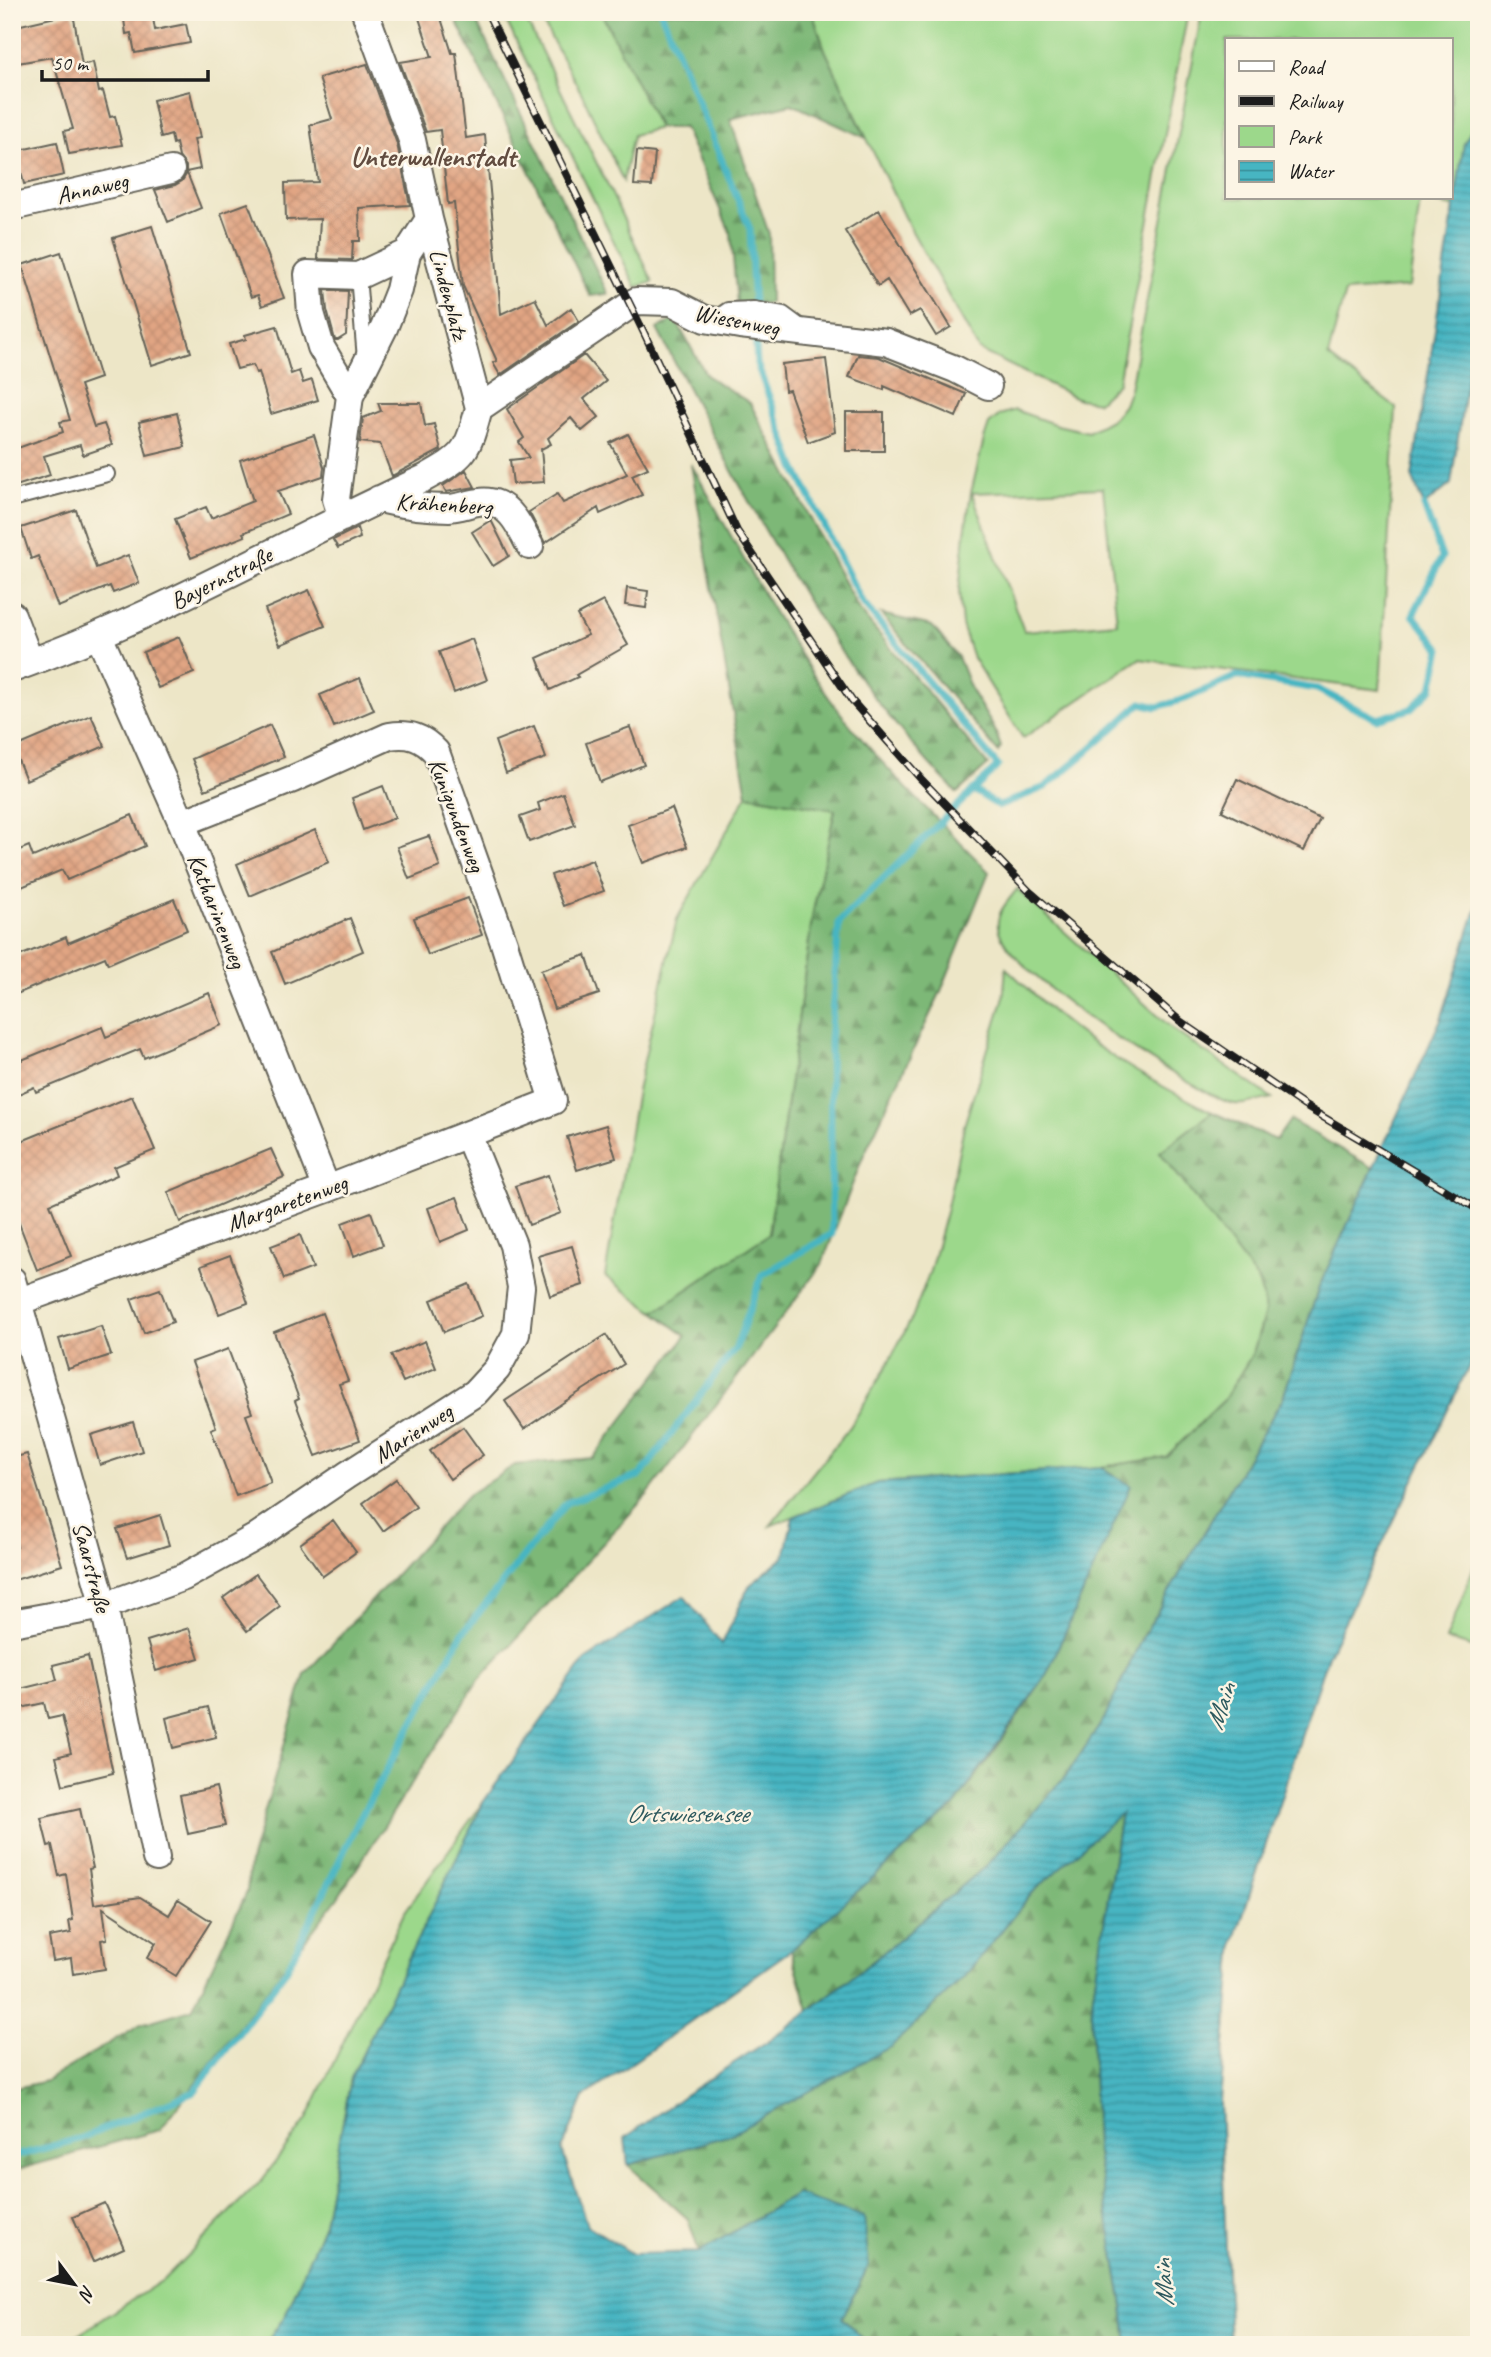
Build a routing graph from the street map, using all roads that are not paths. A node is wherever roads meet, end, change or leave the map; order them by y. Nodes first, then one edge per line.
1 (365, 12) edge
2 (171, 170) dead end
3 (12, 207) edge
4 (429, 219) junction
5 (407, 253) junction
6 (358, 276) junction
7 (713, 320) junction
8 (796, 331) junction
9 (365, 362) junction
10 (988, 386) dead end
11 (350, 396) junction
12 (479, 408) junction
13 (107, 474) dead end
14 (12, 499) edge
15 (379, 499) junction
16 (342, 518) junction
17 (530, 547) dead end
18 (12, 615) edge
19 (99, 636) junction
20 (21, 666) edge
21 (182, 823) junction
22 (553, 1101) joint
23 (468, 1135) junction
24 (327, 1189) junction
25 (14, 1296) edge
26 (104, 1606) junction
27 (12, 1623) edge
28 (156, 1858) dead end

1 - 4 street
2 - 3 street, Annaweg
4 - 5 street, Lindenplatz
4 - 12 street, Lindenplatz
5 - 6 street, Lindenplatz
5 - 9 street, Lindenplatz
6 - 9 lane, Lindenplatz
6 - 11 street, Lindenplatz
7 - 8 street, Wiesenweg
7 - 8 lane
7 - 12 street, Wiesenweg
8 - 10 street, Wiesenweg
9 - 11 street, Lindenplatz
11 - 16 street, Lindenplatz
12 - 15 street, Bayernstraße
13 - 14 lane
15 - 16 street, Bayernstraße
15 - 17 street, Krähenberg
16 - 19 street, Bayernstraße
18 - 20 street
19 - 20 street, Bayernstraße
19 - 21 street, Katharinenweg
21 - 22 street, Kunigundenweg
21 - 24 street, Katharinenweg
22 - 23 street, Margaretenweg
23 - 24 street, Margaretenweg
23 - 26 street, Marienweg
24 - 25 street, Margaretenweg
25 - 26 street, Saarstraße
26 - 27 street, Marienweg
26 - 28 street, Saarstraße

